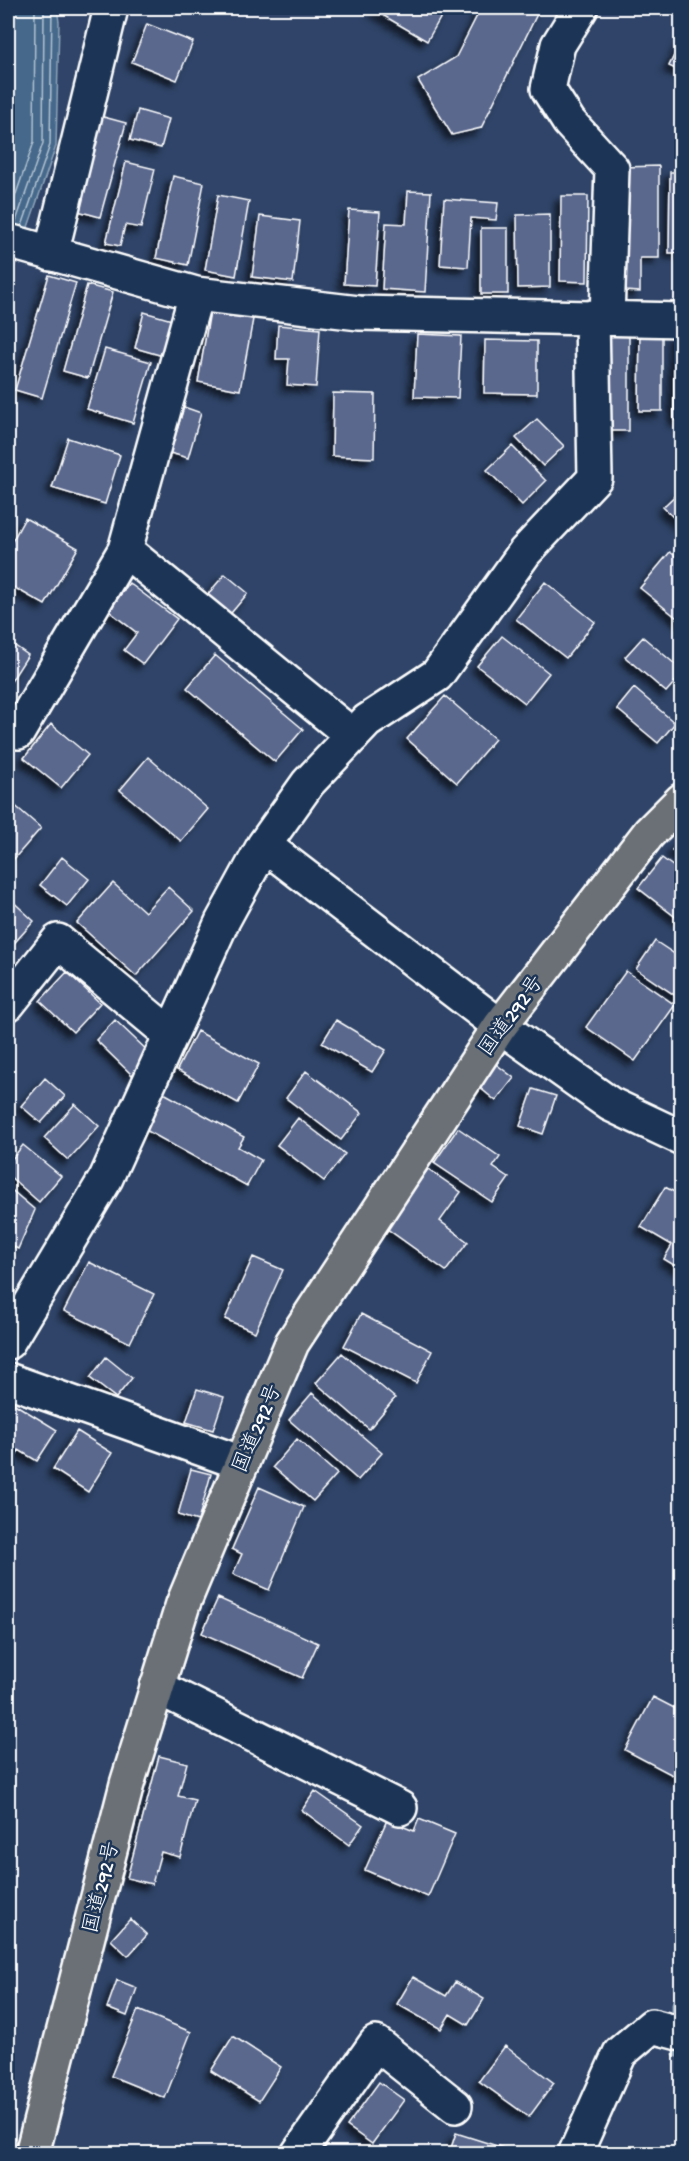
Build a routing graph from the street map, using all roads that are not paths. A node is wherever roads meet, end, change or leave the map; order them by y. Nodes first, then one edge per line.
1 (111, 8) edge
2 (581, 8) edge
3 (8, 241) edge
4 (44, 252) junction
5 (196, 294) junction
6 (600, 317) junction
7 (681, 320) edge
8 (125, 550) junction
9 (18, 732) dead end
10 (353, 736) junction
11 (681, 800) edge
12 (264, 845) junction
13 (8, 1004) edge
14 (500, 1026) junction
15 (171, 1035) junction
16 (681, 1138) edge
17 (8, 1342) edge
18 (8, 1380) edge
19 (242, 1463) junction
20 (157, 1687) junction
21 (400, 1808) dead end
22 (676, 2023) edge
23 (455, 2106) dead end
24 (32, 2154) edge
25 (298, 2154) edge
26 (575, 2154) edge

1 - 4 street
2 - 6 street
3 - 4 street
4 - 5 street
5 - 6 street
5 - 8 street
6 - 7 street
6 - 10 street
8 - 9 street
8 - 10 street
10 - 12 street
11 - 14 highway, 国道292号
12 - 14 street
12 - 15 street
13 - 15 street
14 - 16 street
14 - 19 highway, 国道292号
15 - 17 street
18 - 19 street
19 - 20 highway, 国道292号
20 - 21 street
20 - 24 highway, 国道292号
22 - 26 street
23 - 25 street

